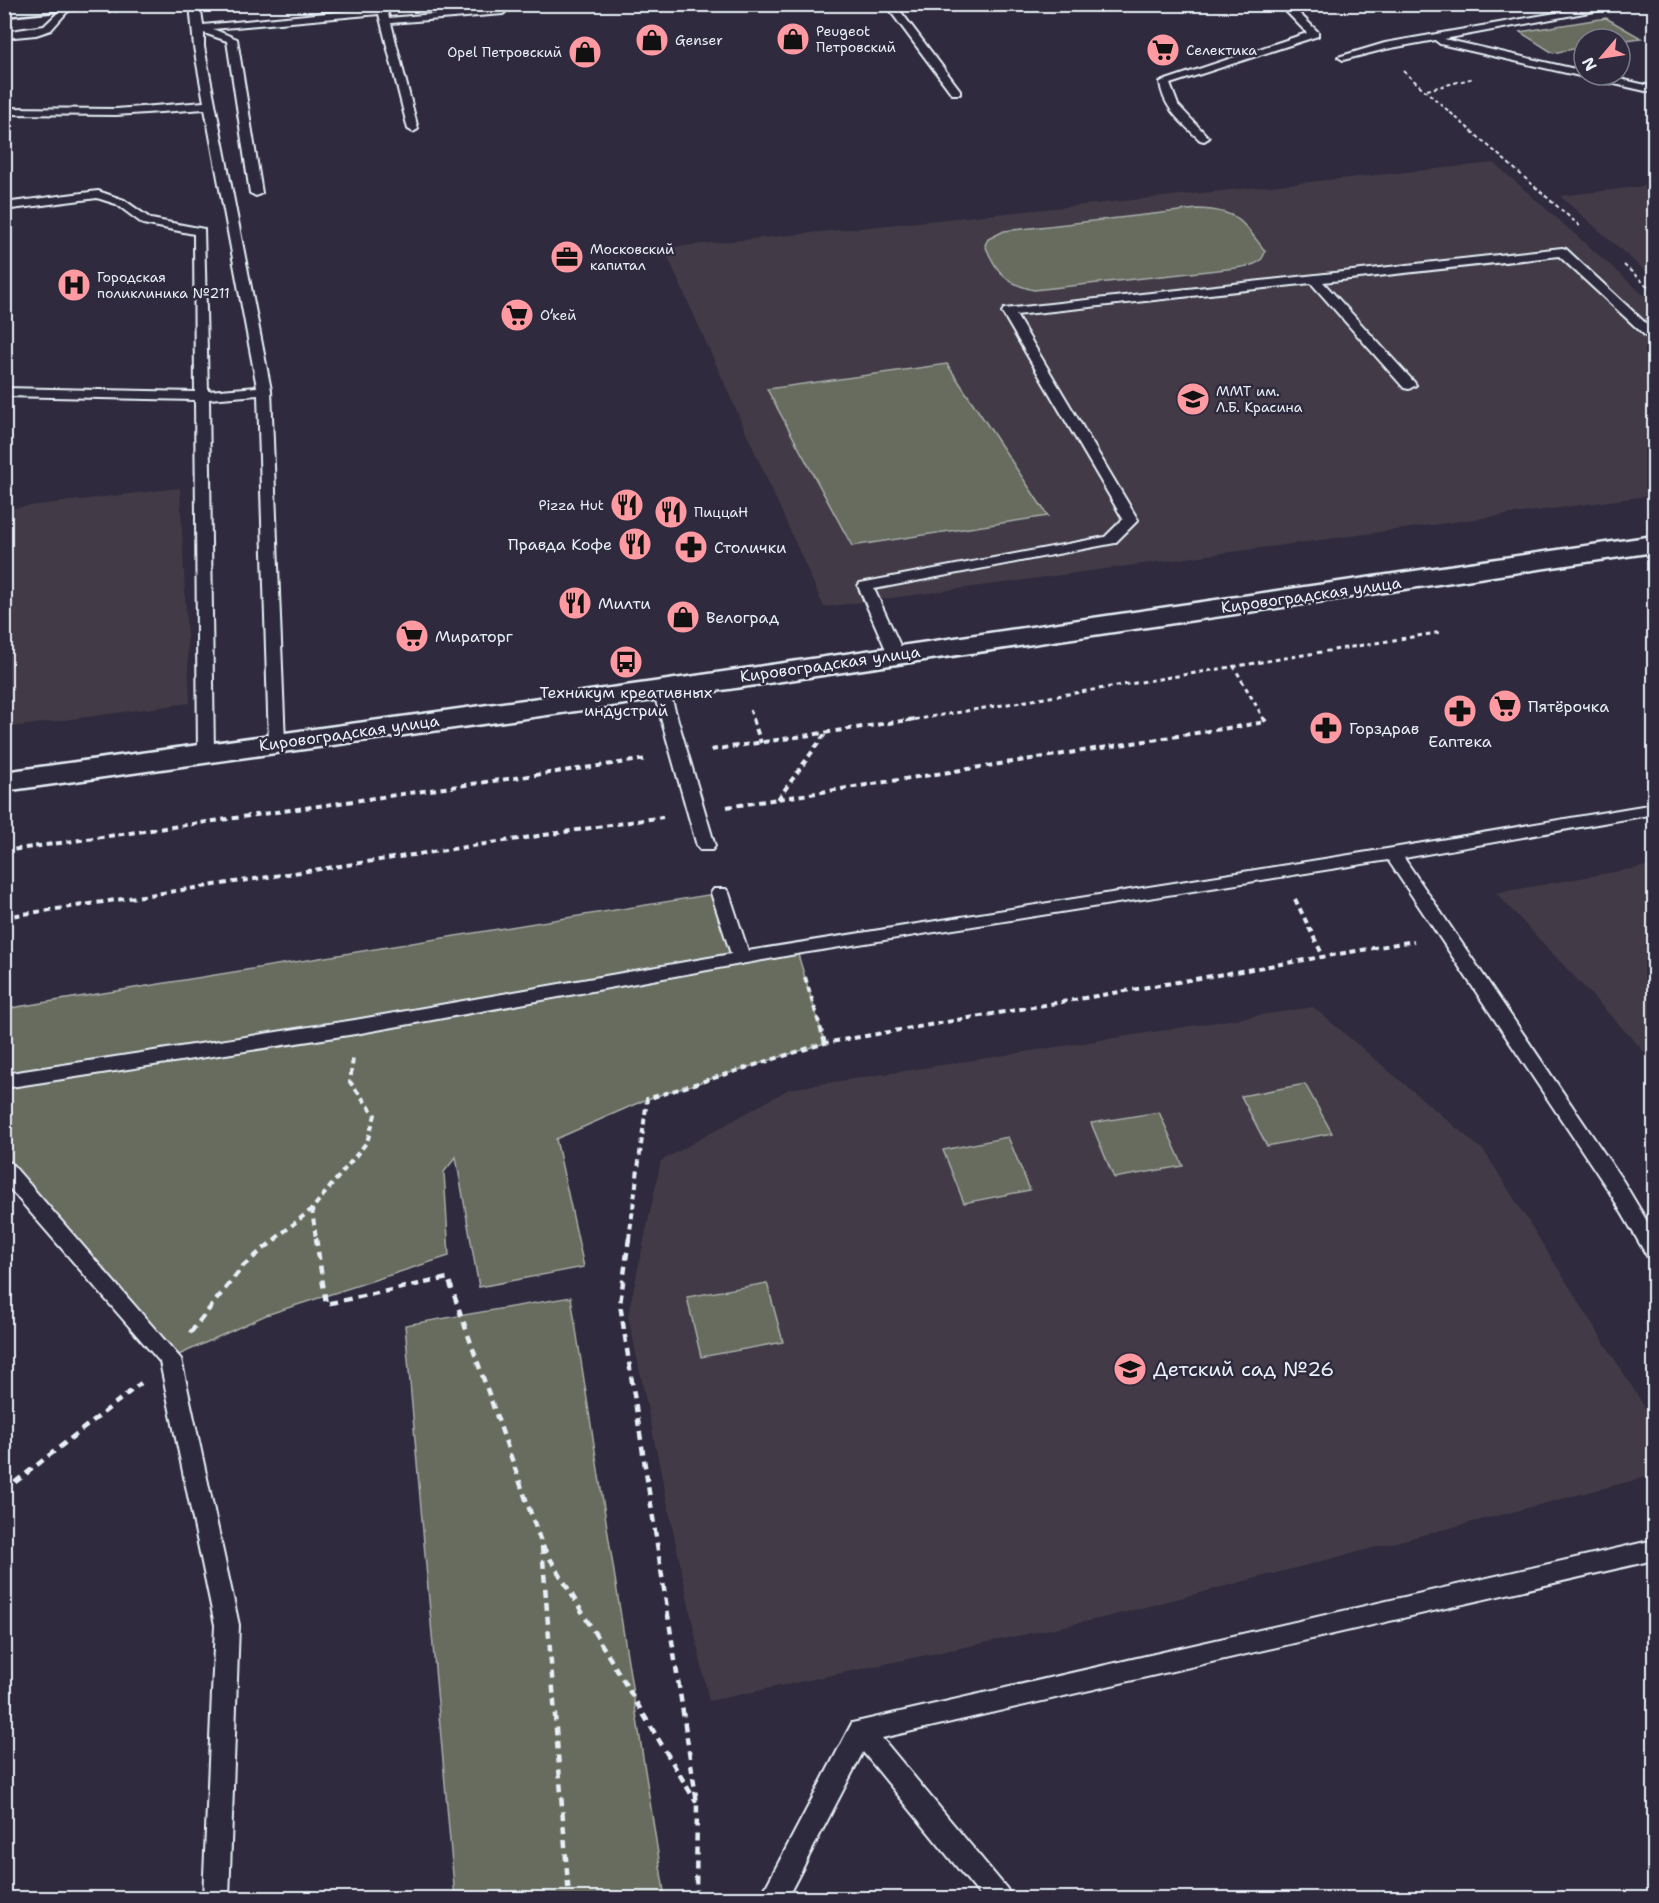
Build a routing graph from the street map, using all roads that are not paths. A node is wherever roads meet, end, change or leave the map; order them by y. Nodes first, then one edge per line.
1 (77, 4) edge
2 (195, 4) edge
3 (509, 4) edge
4 (890, 4) edge
5 (1284, 4) edge
6 (1627, 4) edge
7 (4, 11) edge
8 (383, 12) edge
9 (199, 28) junction
10 (4, 35) edge
11 (1429, 38) junction
12 (1343, 57) dead end
13 (1572, 71) edge
14 (1632, 85) edge
15 (1654, 90) edge
16 (956, 92) dead end
17 (210, 105) junction
18 (4, 111) edge
19 (413, 129) dead end
20 (1204, 138) dead end
21 (256, 193) dead end
22 (4, 207) edge
23 (1314, 279) junction
24 (1654, 337) edge
25 (1409, 385) dead end
26 (264, 390) junction
27 (4, 392) edge
28 (201, 396) junction
29 (1651, 548) edge
30 (896, 654) junction
31 (661, 690) junction
32 (277, 743) junction
33 (206, 753) junction
34 (4, 782) edge
35 (1654, 809) edge
36 (706, 846) dead end
37 (1393, 854) junction
38 (720, 892) dead end
39 (741, 958) junction
40 (4, 1081) edge
41 (4, 1168) edge
42 (1654, 1250) edge
43 (1654, 1550) edge
44 (861, 1731) junction
45 (216, 1899) edge
46 (773, 1899) edge
47 (998, 1899) edge

1 - 7 street
1 - 10 lane
2 - 9 lane
3 - 8 lane
4 - 16 lane
5 - 20 lane
6 - 11 lane
8 - 9 lane
8 - 19 lane
9 - 17 lane
9 - 21 lane
11 - 12 lane
11 - 13 lane
14 - 15 lane
17 - 18 lane
17 - 26 lane
22 - 28 lane
23 - 24 lane
23 - 25 lane
23 - 30 lane
26 - 28 lane
26 - 32 lane
27 - 28 lane
28 - 33 lane
29 - 30 street, Кировоградская улица
30 - 31 street, Кировоградская улица
31 - 32 street, Кировоградская улица
31 - 36 lane
32 - 33 street, Кировоградская улица
33 - 34 street, Кировоградская улица
35 - 37 lane
37 - 39 lane
37 - 42 lane
38 - 39 lane
39 - 40 lane
41 - 45 lane
43 - 44 lane
44 - 46 lane
44 - 47 lane

